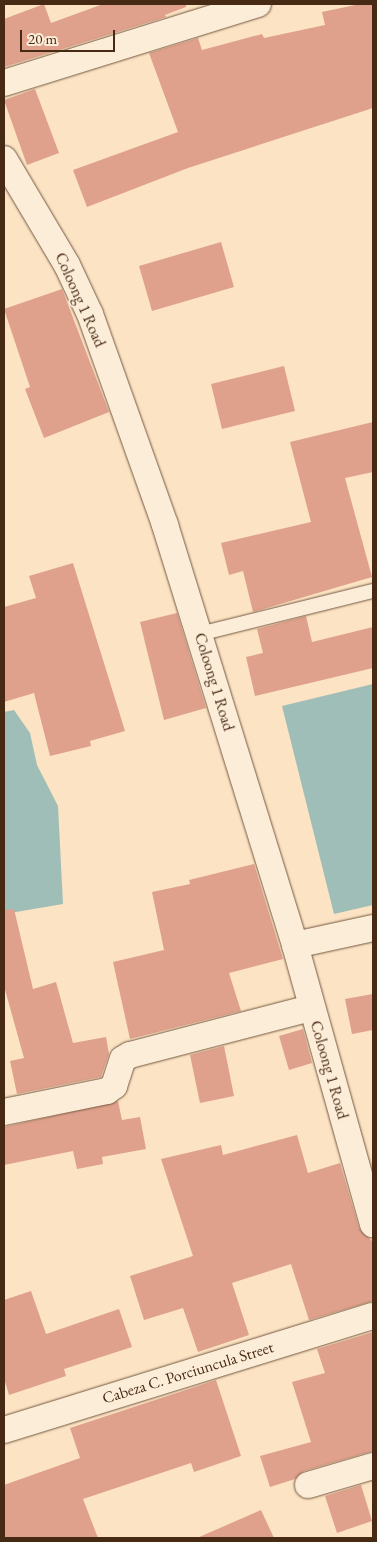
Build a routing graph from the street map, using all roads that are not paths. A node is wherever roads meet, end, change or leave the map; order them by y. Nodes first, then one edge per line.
1 (258, 4) edge
2 (4, 82) edge
3 (4, 159) edge
4 (373, 591) edge
5 (199, 634) junction
6 (373, 928) edge
7 (295, 945) junction
8 (311, 1008) junction
9 (4, 1112) edge
10 (372, 1213) edge
11 (373, 1316) edge
12 (4, 1430) edge
13 (373, 1466) edge
14 (308, 1485) dead end

1 - 2 street
3 - 5 street, Coloong 1 Road
4 - 5 lane
5 - 7 street, Coloong 1 Road
6 - 7 street
7 - 8 street, Coloong 1 Road
8 - 9 street
8 - 10 street, Coloong 1 Road
11 - 12 street, Cabeza C. Porciuncula Street
13 - 14 street

